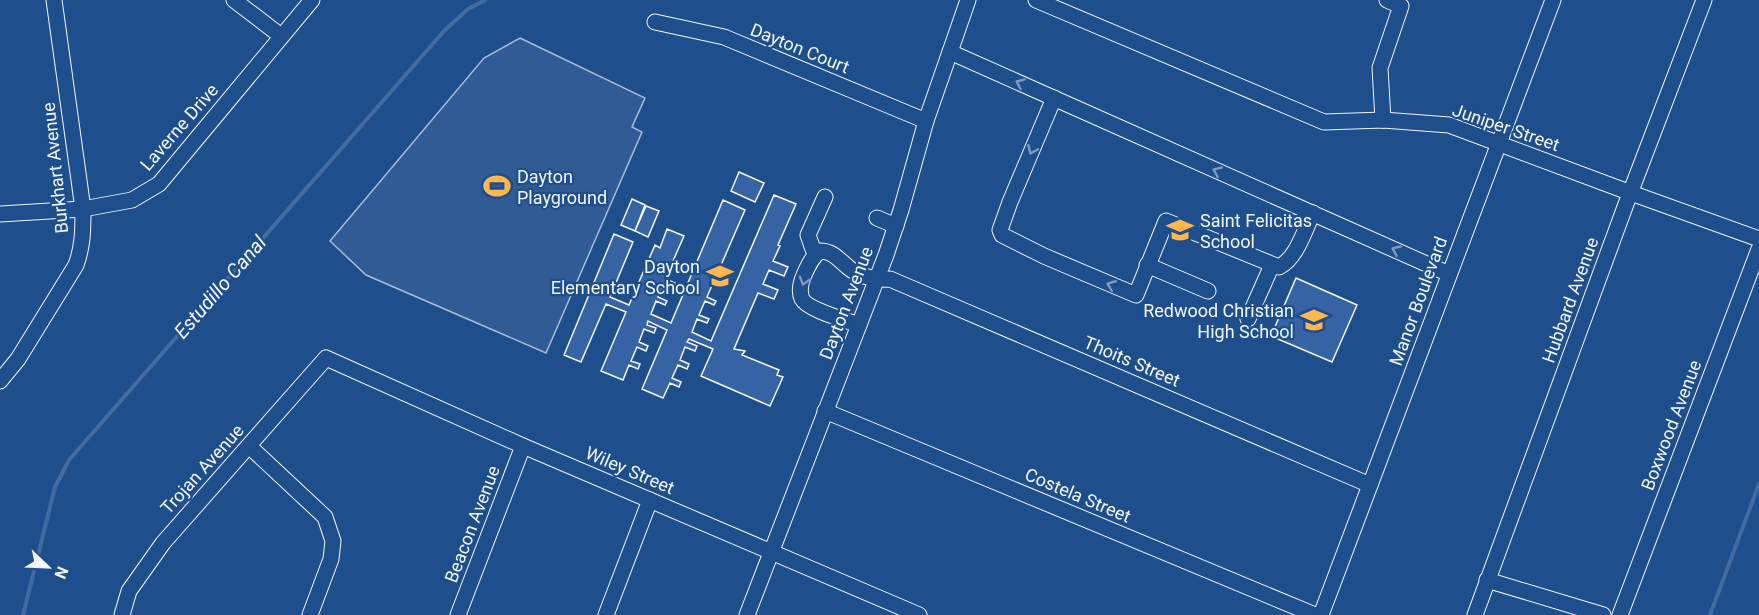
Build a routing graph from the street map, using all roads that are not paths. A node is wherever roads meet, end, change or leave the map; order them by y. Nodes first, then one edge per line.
1 (54, 0) edge
2 (234, 0) edge
3 (312, 0) edge
4 (968, 0) edge
5 (1035, 0) edge
6 (1387, 0) edge
7 (1553, 0) edge
8 (1704, 0) edge
9 (655, 22) dead end
10 (281, 36) junction
11 (950, 52) junction
12 (1054, 98) junction
13 (1383, 120) junction
14 (926, 121) junction
15 (1498, 143) junction
16 (1631, 193) junction
17 (825, 197) dead end
18 (82, 209) junction
19 (1313, 213) junction
20 (0, 214) edge
21 (877, 218) dead end
22 (896, 226) junction
23 (1759, 239) edge
24 (1759, 249) edge
25 (815, 255) junction
26 (1147, 265) junction
27 (1272, 265) junction
28 (1449, 274) junction
29 (877, 279) junction
30 (1208, 291) dead end
31 (1248, 319) dead end
32 (859, 325) junction
33 (326, 358) joint
34 (0, 381) edge
35 (825, 411) junction
36 (249, 446) junction
37 (523, 446) junction
38 (1370, 485) junction
39 (650, 500) junction
40 (771, 551) junction
41 (1487, 580) junction
42 (890, 609) edge
43 (122, 615) edge
44 (310, 615) edge
45 (458, 615) edge
46 (606, 615) edge
47 (747, 615) edge
48 (919, 615) edge
49 (1315, 615) edge
50 (1321, 615) edge
51 (1475, 615) edge
52 (1603, 615) edge
53 (1620, 615) edge

1 - 18 street, Burkhart Avenue
2 - 10 street
3 - 10 street, Laverne Drive
4 - 11 street, Dayton Avenue
5 - 13 street, Juniper Street
6 - 13 street
7 - 15 street, Manor Boulevard
8 - 16 street, Hubbard Avenue
9 - 14 street, Dayton Court
10 - 18 street, Laverne Drive
12 -> 11 street
11 - 14 street, Dayton Avenue
19 -> 12 street
12 - 26 street
13 - 15 street, Juniper Street
14 - 22 street, Dayton Avenue
15 - 16 street, Juniper Street
15 - 28 street, Manor Boulevard
16 - 23 street, Juniper Street
16 - 41 street, Hubbard Avenue
17 - 25 street
18 - 20 street, Laverne Drive
18 - 34 street, Burkhart Avenue
19 - 27 street
28 -> 19 street
21 - 22 street
22 - 29 street, Dayton Avenue
24 - 53 street, Boxwood Avenue
25 - 29 street, Thoits Street
25 -> 32 street
26 - 27 street
26 - 30 street
27 - 31 street
28 - 38 street, Manor Boulevard
29 - 32 street, Dayton Avenue
29 - 38 street, Thoits Street
32 - 35 street, Dayton Avenue
33 - 36 street, Trojan Avenue
33 - 37 street, Wiley Street
35 - 40 street, Dayton Avenue
35 - 49 street, Costela Street
36 - 43 street, Trojan Avenue
36 - 44 street
37 - 39 street, Wiley Street
37 - 45 street, Beacon Avenue
38 - 50 street, Manor Boulevard
39 - 40 street, Wiley Street
39 - 46 street
40 - 42 street, Wiley Street
40 - 47 street, Dayton Avenue
41 - 51 street, Hubbard Avenue
41 - 52 street
42 - 48 street, Wiley Street

